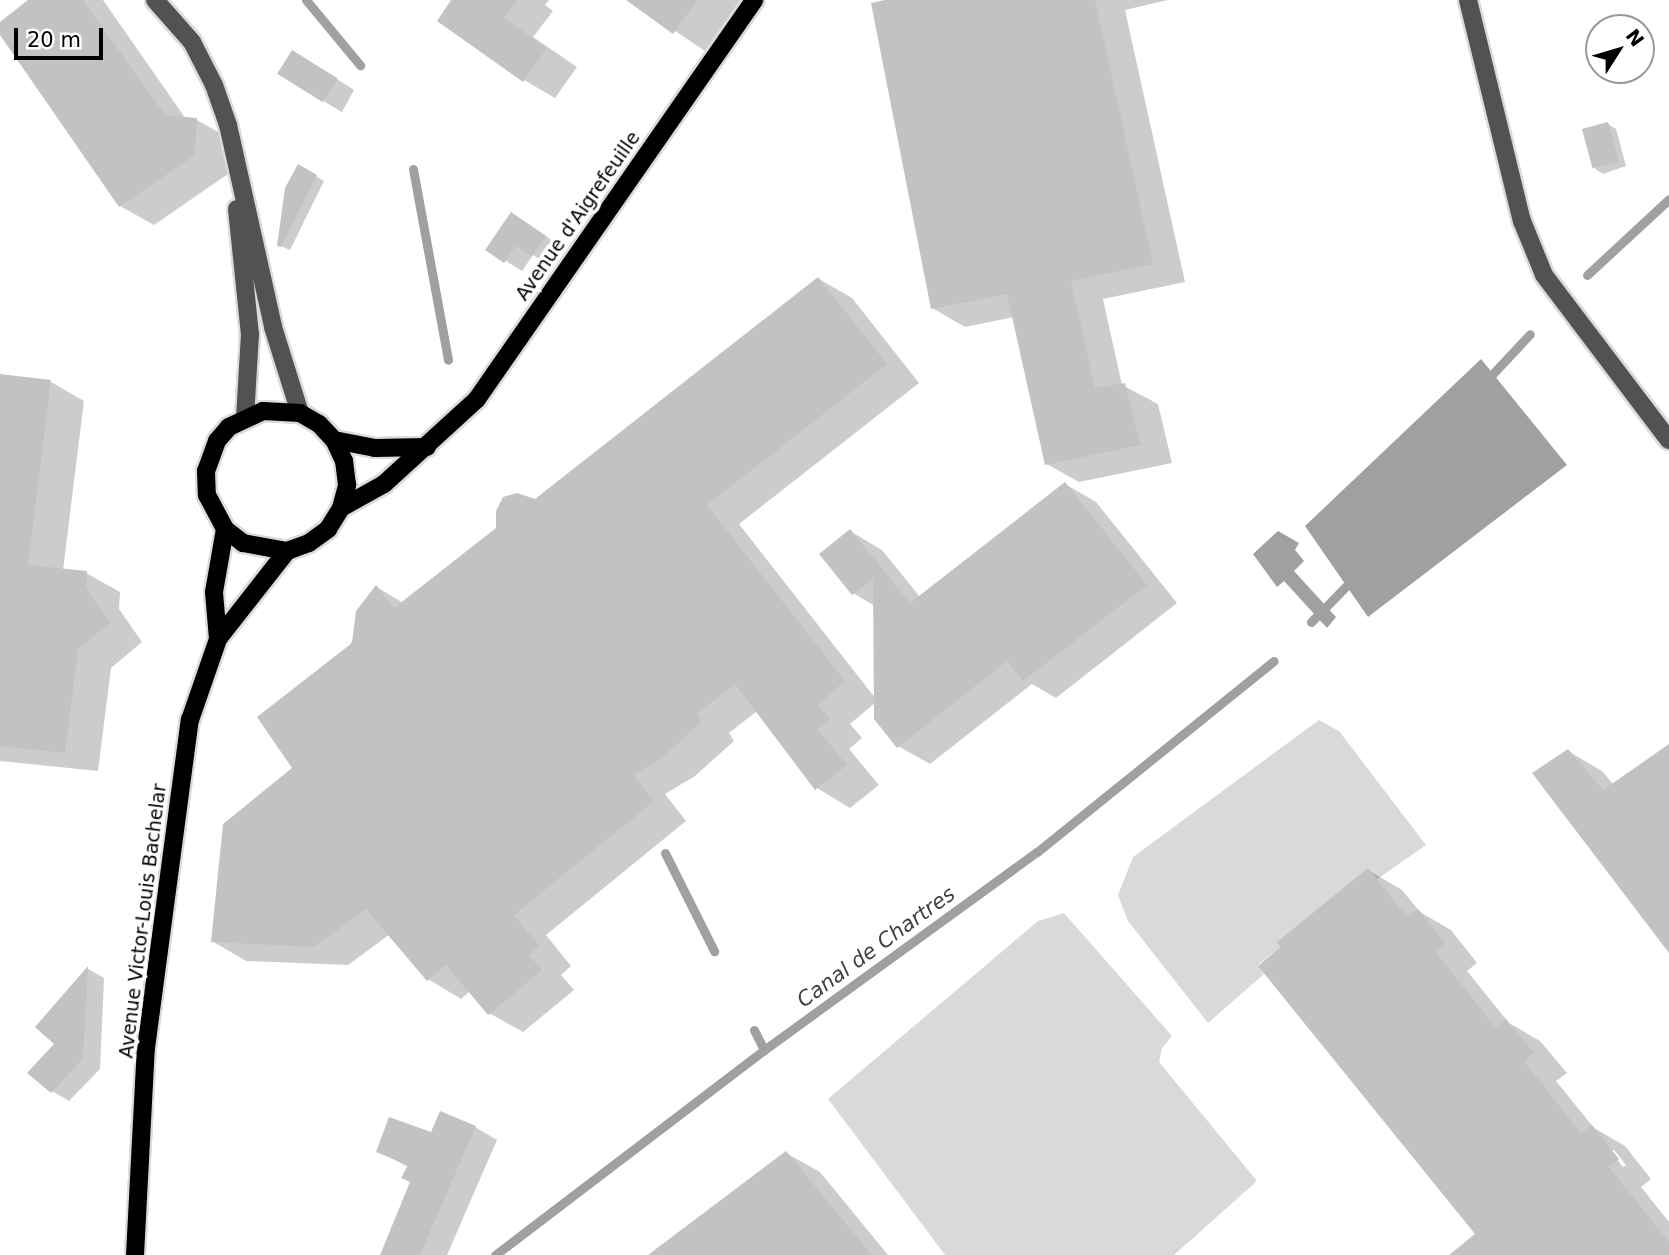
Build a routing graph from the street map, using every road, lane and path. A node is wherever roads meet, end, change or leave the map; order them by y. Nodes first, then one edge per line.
1 (155, 0) edge
2 (754, 0) edge
3 (1468, 0) edge
4 (228, 125) junction
5 (300, 413) junction
6 (245, 416) junction
7 (334, 440) junction
8 (1669, 440) edge
9 (427, 447) junction
10 (341, 509) junction
11 (225, 529) junction
12 (287, 551) junction
13 (218, 639) junction
14 (135, 1255) edge

1 - 4 street
2 - 9 main road, Avenue d'Aigrefeuille
3 - 8 street
4 - 5 street
4 - 6 street
5 - 6 main road
5 - 7 main road
6 - 11 main road
7 - 9 main road
7 - 10 main road
9 - 10 main road, Avenue d'Aigrefeuille
10 - 12 main road
11 - 12 main road
11 - 13 main road, Avenue Victor-Louis Bachelar
12 - 13 main road, Avenue Victor-Louis Bachelar
13 - 14 main road, Avenue Victor-Louis Bachelar

